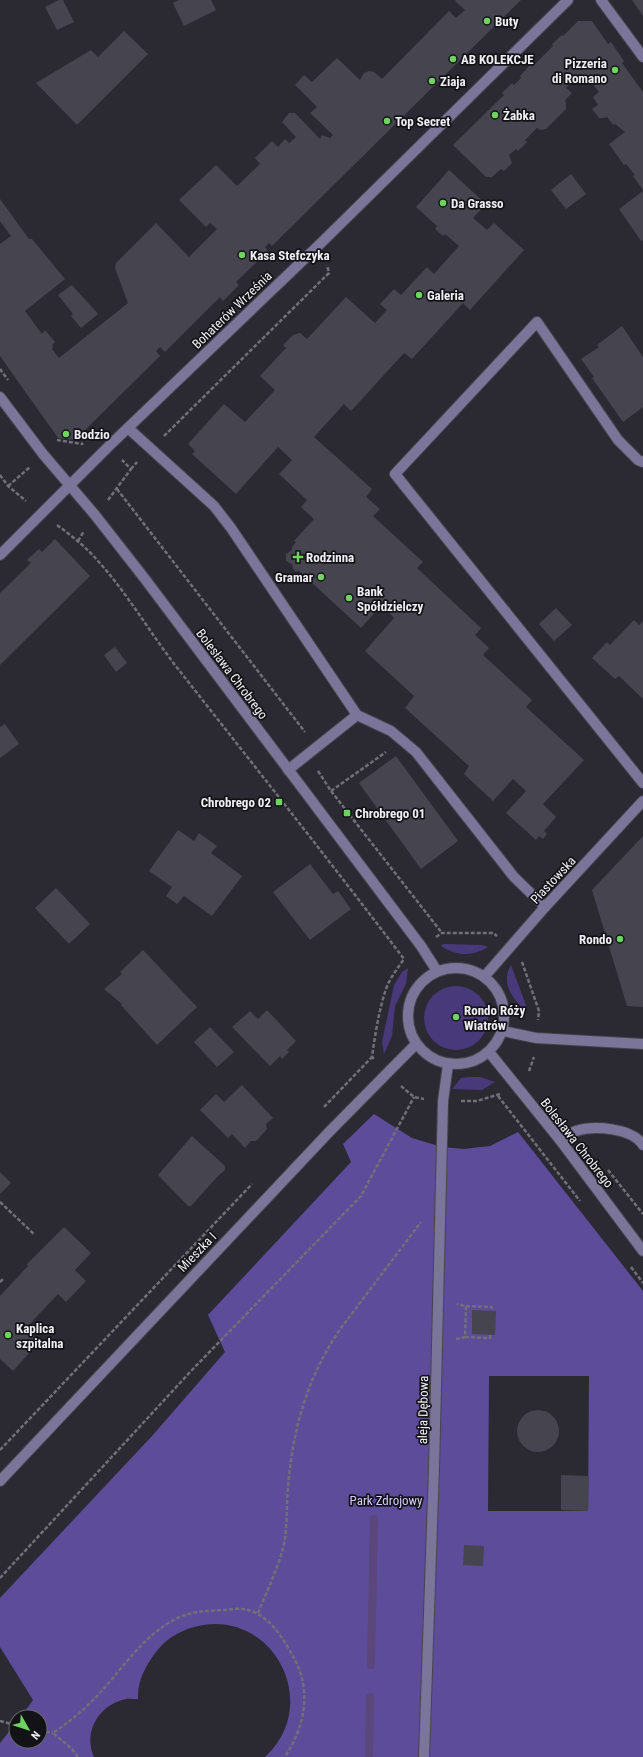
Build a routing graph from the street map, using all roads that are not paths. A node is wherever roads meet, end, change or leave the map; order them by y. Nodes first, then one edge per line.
1 (568, 0) edge
2 (601, 0) edge
3 (643, 57) edge
4 (0, 397) edge
5 (128, 428) junction
6 (643, 462) edge
7 (70, 485) junction
8 (0, 555) edge
9 (357, 715) junction
10 (288, 770) junction
11 (643, 783) edge
12 (643, 801) edge
13 (545, 907) junction
14 (437, 971) junction
15 (484, 977) junction
16 (503, 1031) junction
17 (416, 1044) junction
18 (643, 1044) edge
19 (489, 1052) junction
20 (448, 1065) junction
21 (560, 1140) junction
22 (643, 1145) edge
23 (643, 1252) edge
24 (0, 1481) edge
25 (424, 1757) edge

1 - 5 street, Bohaterów Września
2 - 3 street
4 - 7 street, Bolesława Chrobrego
5 - 7 street, Bohaterów Września
5 - 9 street
6 - 11 street
7 - 8 street, Bohaterów Września
7 - 10 street, Bolesława Chrobrego
9 - 10 street
9 - 13 street
10 - 14 street, Bolesława Chrobrego
12 - 13 street, Piastowska
13 - 15 street, Piastowska
14 - 15 street
14 - 17 street
15 - 16 street
16 - 18 street
16 - 19 street
17 - 20 street
17 - 24 street, Mieszka I
19 - 20 street
19 - 21 street, Bolesława Chrobrego
20 - 25 street, aleja Dębowa
21 - 22 street
21 - 23 street, Bolesława Chrobrego

